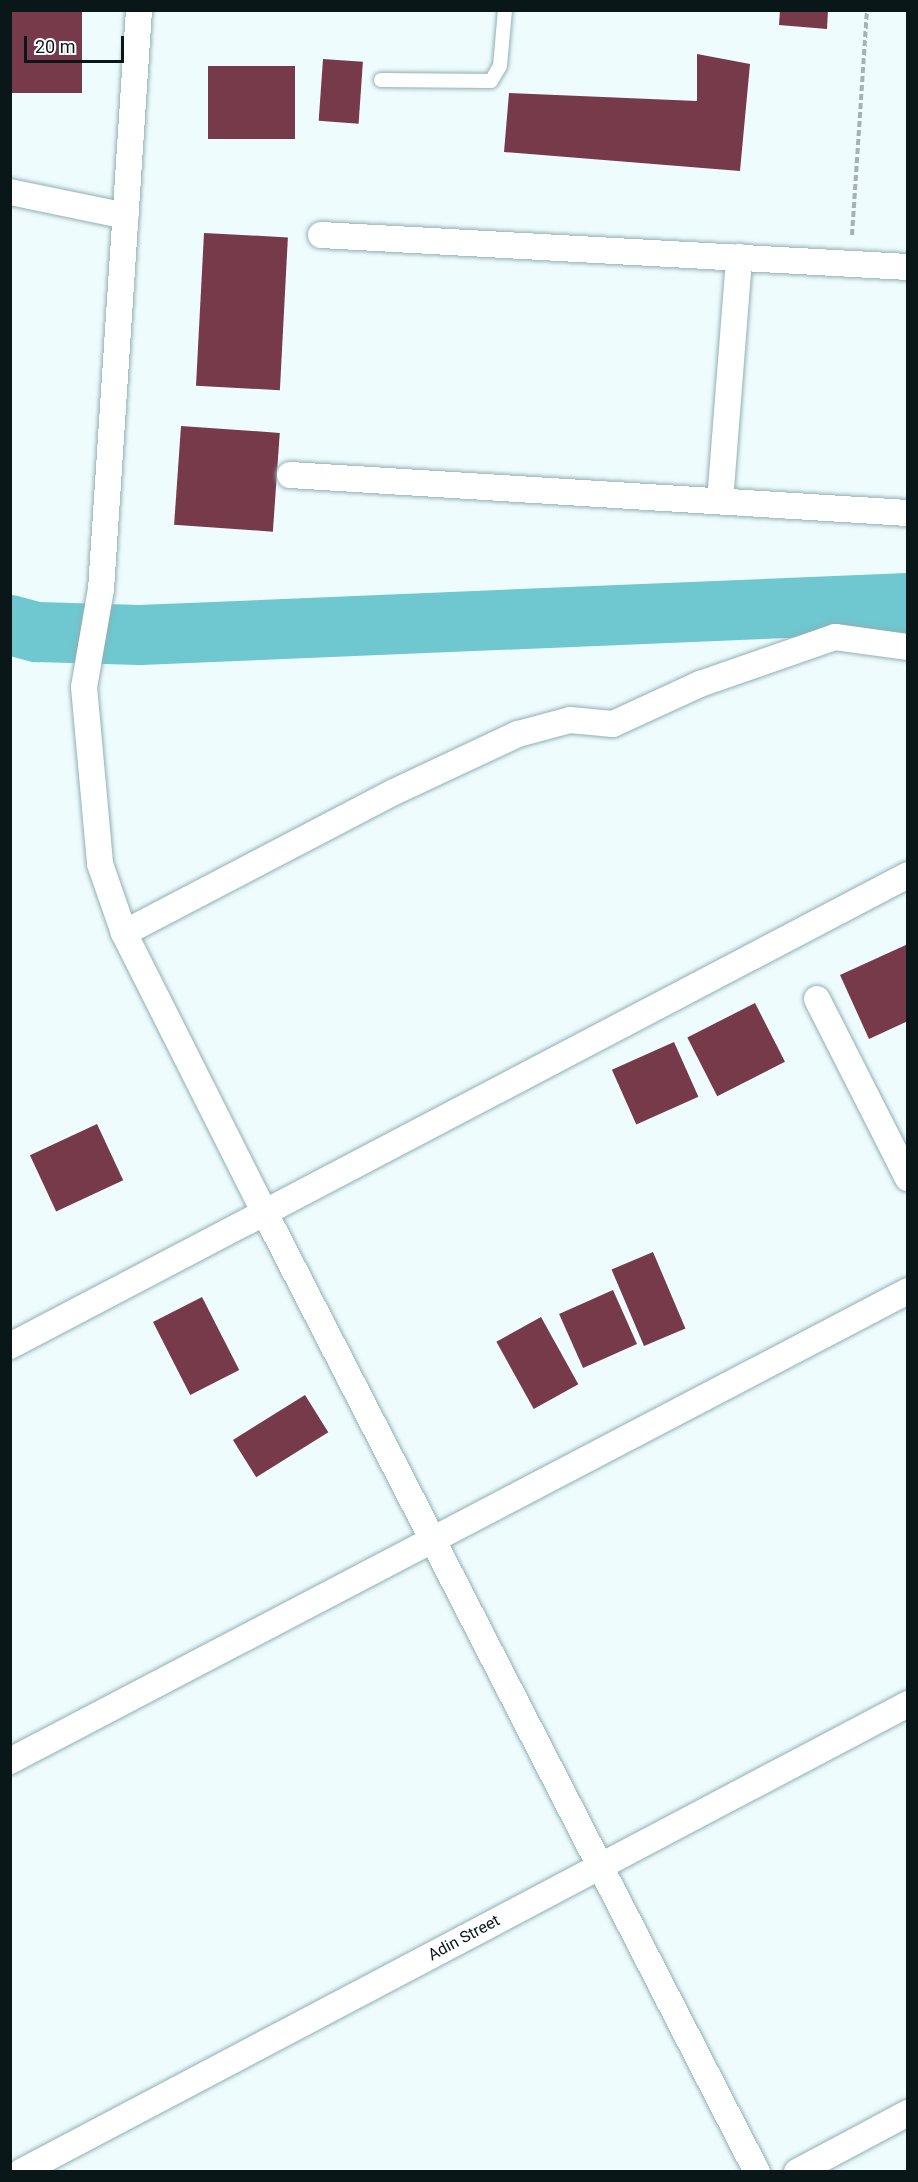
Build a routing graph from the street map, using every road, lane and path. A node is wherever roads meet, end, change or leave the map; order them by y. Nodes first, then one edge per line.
1 (139, 10) edge
2 (505, 10) edge
3 (867, 10) edge
4 (381, 80) dead end
5 (10, 192) edge
6 (126, 216) junction
7 (321, 235) dead end
8 (739, 257) junction
9 (850, 263) junction
10 (908, 267) edge
11 (290, 475) dead end
12 (720, 501) junction
13 (908, 513) edge
14 (908, 647) edge
15 (908, 875) edge
16 (124, 933) junction
17 (817, 999) dead end
18 (908, 1178) edge
19 (265, 1213) junction
20 (908, 1291) edge
21 (10, 1346) edge
22 (435, 1538) junction
23 (908, 1704) edge
24 (10, 1761) edge
25 (598, 1867) junction
26 (908, 2113) edge
27 (21, 2172) edge
28 (757, 2172) edge
29 (797, 2172) edge

1 - 6 street
2 - 4 lane
3 - 9 path
5 - 6 street
6 - 16 street
7 - 8 street
8 - 9 street
8 - 12 street
9 - 10 street
11 - 12 street
12 - 13 street
14 - 16 street
15 - 19 street
16 - 19 street
17 - 18 street
19 - 21 street
19 - 22 street
20 - 22 street
22 - 24 street
22 - 25 street
23 - 25 street, Adin Street
25 - 27 street, Adin Street
25 - 28 street
26 - 29 street

